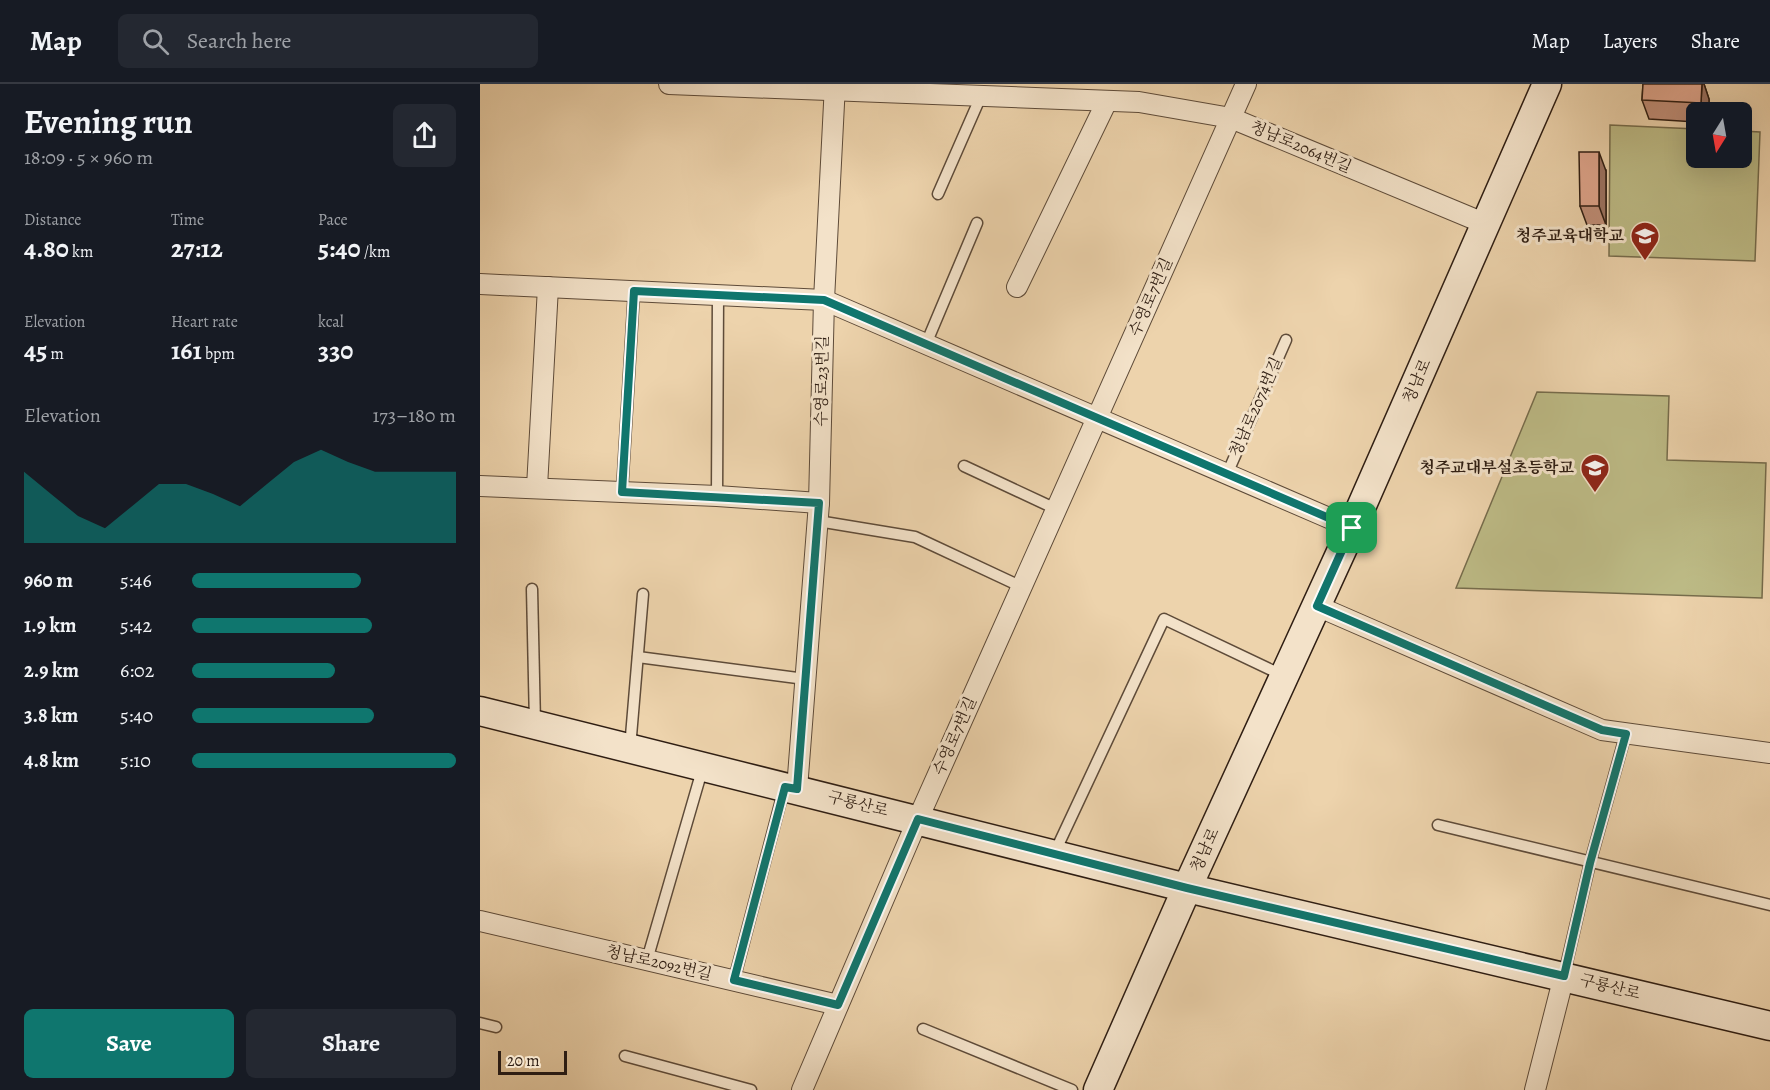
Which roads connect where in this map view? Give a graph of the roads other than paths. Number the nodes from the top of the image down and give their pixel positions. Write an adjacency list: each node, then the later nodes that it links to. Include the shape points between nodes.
1 (669, 84): 5 (street, 청남로2064번길)
2 (1233, 84): 8 (street)
3 (1246, 84): 8 (street, 수영로7번길)
4 (1546, 84): 11 (street, 청남로)
5 (835, 87): 6 (street, 청남로2064번길); 17 (street, 수영로23번길)
6 (981, 96): 7 (street, 청남로2064번길); 9 (lane)
7 (1107, 101): 8 (street, 청남로2064번길, via 1139,102); 14 (street)
8 (1231, 118): 11 (street, 청남로2064번길); 20 (street, 수영로7번길)
9 (938, 194)
10 (977, 223): 19 (lane)
11 (1486, 224): 29 (street, 청남로)
12 (480, 284): 13 (street, 청남로2074번길)
13 (548, 287): 15 (street, 청남로2074번길); 24 (street)
14 (1017, 287)
15 (634, 291): 16 (street, 청남로2074번길); 25 (lane)
16 (718, 295): 17 (street, 청남로2074번길); 26 (lane)
17 (824, 300): 19 (street, 청남로2074번길); 28 (street, 수영로23번길)
18 (1286, 340): 22 (lane, 청남로2074번길)
19 (926, 344): 20 (street, 청남로2074번길)
20 (1097, 418): 22 (street, 청남로2074번길); 27 (street, 수영로7번길)
21 (964, 466): 27 (lane)
22 (1227, 474): 29 (street, 청남로2074번길)
23 (480, 486): 24 (street)
24 (537, 487): 25 (street)
25 (622, 492): 26 (street)
26 (717, 496): 28 (street)
27 (1056, 509): 30 (street, 수영로7번길)
28 (819, 512): 30 (lane, via 915,537); 36 (street, 수영로23번길)
29 (1352, 528): 33 (street, 청남로)
30 (1022, 587): 44 (street, 수영로7번길)
31 (532, 589): 38 (lane)
32 (644, 594): 34 (lane)
33 (1317, 606): 35 (street, 청남로); 39 (street, via 1602,730)
34 (638, 657): 36 (lane); 40 (lane)
35 (1285, 676): 46 (lane, via 1164,619); 48 (street, 청남로)
36 (806, 679): 43 (street, 수영로23번길)
37 (480, 711): 38 (street, 구룡산로)
38 (535, 724): 40 (street, 구룡산로)
39 (1626, 734): 41 (street); 47 (lane)
40 (630, 748): 42 (street, 구룡산로)
41 (1770, 753)
42 (703, 766): 43 (street, 구룡산로); 51 (lane)
43 (791, 788): 44 (street, 구룡산로); 53 (lane)
44 (918, 819): 46 (street, 구룡산로); 54 (street, 수영로7번길)
45 (1438, 825): 47 (lane)
46 (1054, 854): 48 (street, 구룡산로)
47 (1590, 863): 49 (lane); 52 (lane)
48 (1187, 888): 52 (street, 구룡산로); 63 (street, 청남로)
49 (1770, 905)
50 (480, 921): 51 (street, 청남로2092번길)
51 (647, 960): 53 (street, 청남로2092번길)
52 (1564, 976): 56 (street, 구룡산로); 64 (street)
53 (734, 980): 54 (street, 청남로2092번길)
54 (838, 1005): 61 (street, 수영로7번길)
55 (480, 1023): 57 (lane)
56 (1770, 1026)
57 (496, 1027)
58 (923, 1029): 62 (lane)
59 (625, 1056): 60 (lane)
60 (751, 1090)
61 (802, 1090)
62 (1072, 1090)
63 (1098, 1090)
64 (1535, 1090)

